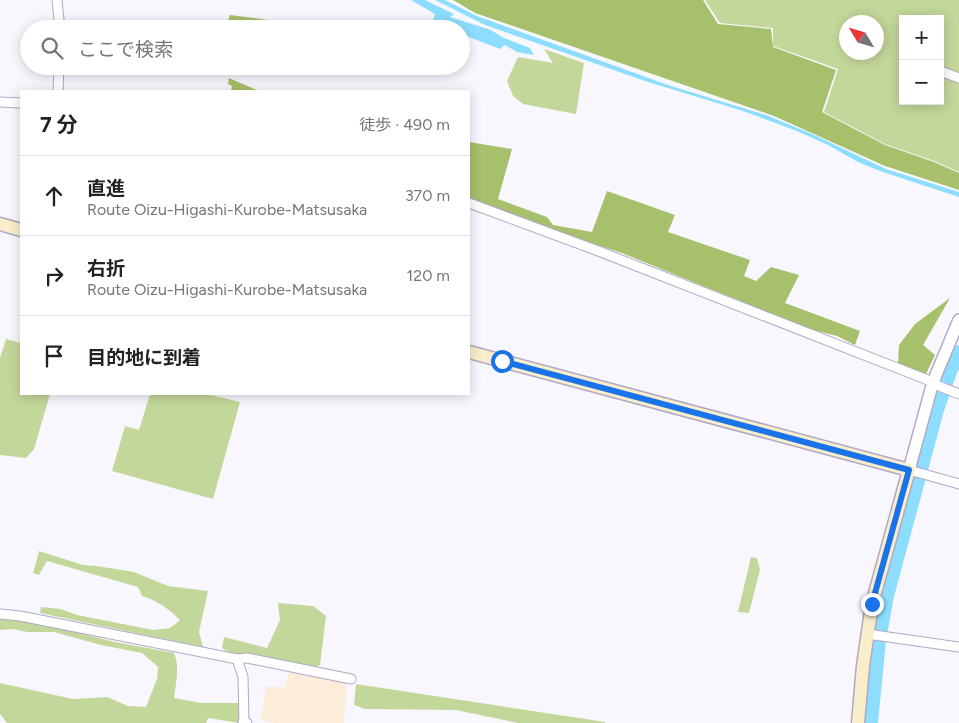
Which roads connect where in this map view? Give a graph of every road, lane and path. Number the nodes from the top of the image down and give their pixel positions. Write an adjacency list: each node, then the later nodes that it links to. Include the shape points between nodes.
1 (57, 0): 2 (street)
2 (60, 20)
3 (944, 72): 5 (street)
4 (59, 75): 6 (street)
5 (959, 78)
6 (58, 90)
7 (0, 102): 8 (street)
8 (20, 103)
9 (470, 203): 14 (street)
10 (0, 224): 11 (main road)
11 (20, 230)
12 (959, 320): 14 (street)
13 (470, 352): 16 (main road)
14 (936, 384): 15 (street); 16 (street)
15 (959, 394)
16 (912, 471): 17 (street); 19 (main road, via 872,604)
17 (959, 484)
18 (0, 614): 21 (street)
19 (870, 635): 20 (street); 24 (main road)
20 (959, 647)
21 (237, 659): 22 (street, via 247,658); 23 (street, via 243,677)
22 (351, 678)
23 (246, 723)
24 (858, 723)

